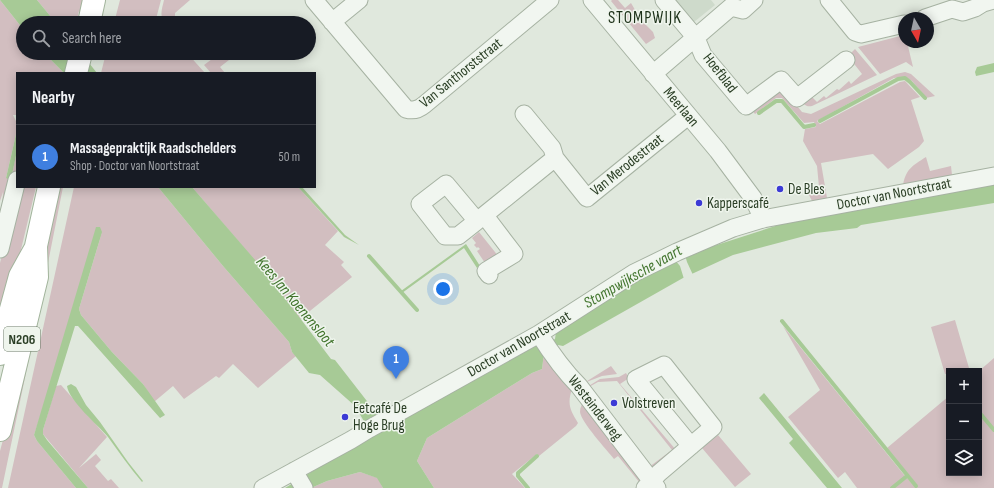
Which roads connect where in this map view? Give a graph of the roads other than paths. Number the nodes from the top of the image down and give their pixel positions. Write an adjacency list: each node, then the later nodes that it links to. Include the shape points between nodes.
1 (94, 0): 11 (main road)
2 (314, 0): 12 (street, Van Santhorststraat)
3 (359, 0): 12 (street)
4 (550, 0): 12 (street, Van Santhorststraat, via 424,106 412,111 406,109)
5 (592, 0): 18 (street, Meerlaan)
6 (664, 0): 14 (street, Hoefblad)
7 (754, 0): 14 (street, Hoefblad, via 743,10 731,7)
8 (829, 0): 13 (street, via 855,32 861,34)
9 (994, 0): 10 (street, via 963,12 952,9)
10 (934, 15)
11 (90, 16)
12 (332, 22)
13 (898, 25)
14 (696, 38): 16 (street, Hoefblad, via 703,55 746,108 781,80 797,98); 18 (street, Hoefblad)
15 (79, 60): 17 (main road)
16 (846, 60)
17 (76, 72)
18 (653, 74): 20 (street, Meerlaan)
19 (524, 114): 21 (street, Van Merodestraat, via 552,148)
20 (688, 116): 21 (street, Van Merodestraat, via 587,198); 25 (street, Meerlaan, via 753,198)
21 (555, 158): 28 (street, via 481,219 514,254 486,271)
22 (994, 176): 25 (street, Doctor van Noortstraat)
23 (16, 184): 27 (street)
24 (49, 188): 26 (main road, N206)
25 (763, 219): 29 (street, Doctor van Noortstraat, via 726,231 634,273)
26 (36, 246): 30 (main road, N206, via 20,276); 31 (main road, N206, via 37,277)
27 (0, 249)
28 (489, 275)
29 (544, 343): 33 (street, Doctor van Noortstraat, via 374,426); 34 (street, Westeinderweg, via 579,386)
30 (0, 354)
31 (0, 430)
32 (691, 446): 32 (street, Westeinderweg, via 714,427 664,365 636,379); 34 (street, Westeinderweg, via 658,473)
33 (299, 479): 35 (street, Doctor van Noortstraat)
34 (651, 486)
35 (263, 488)

